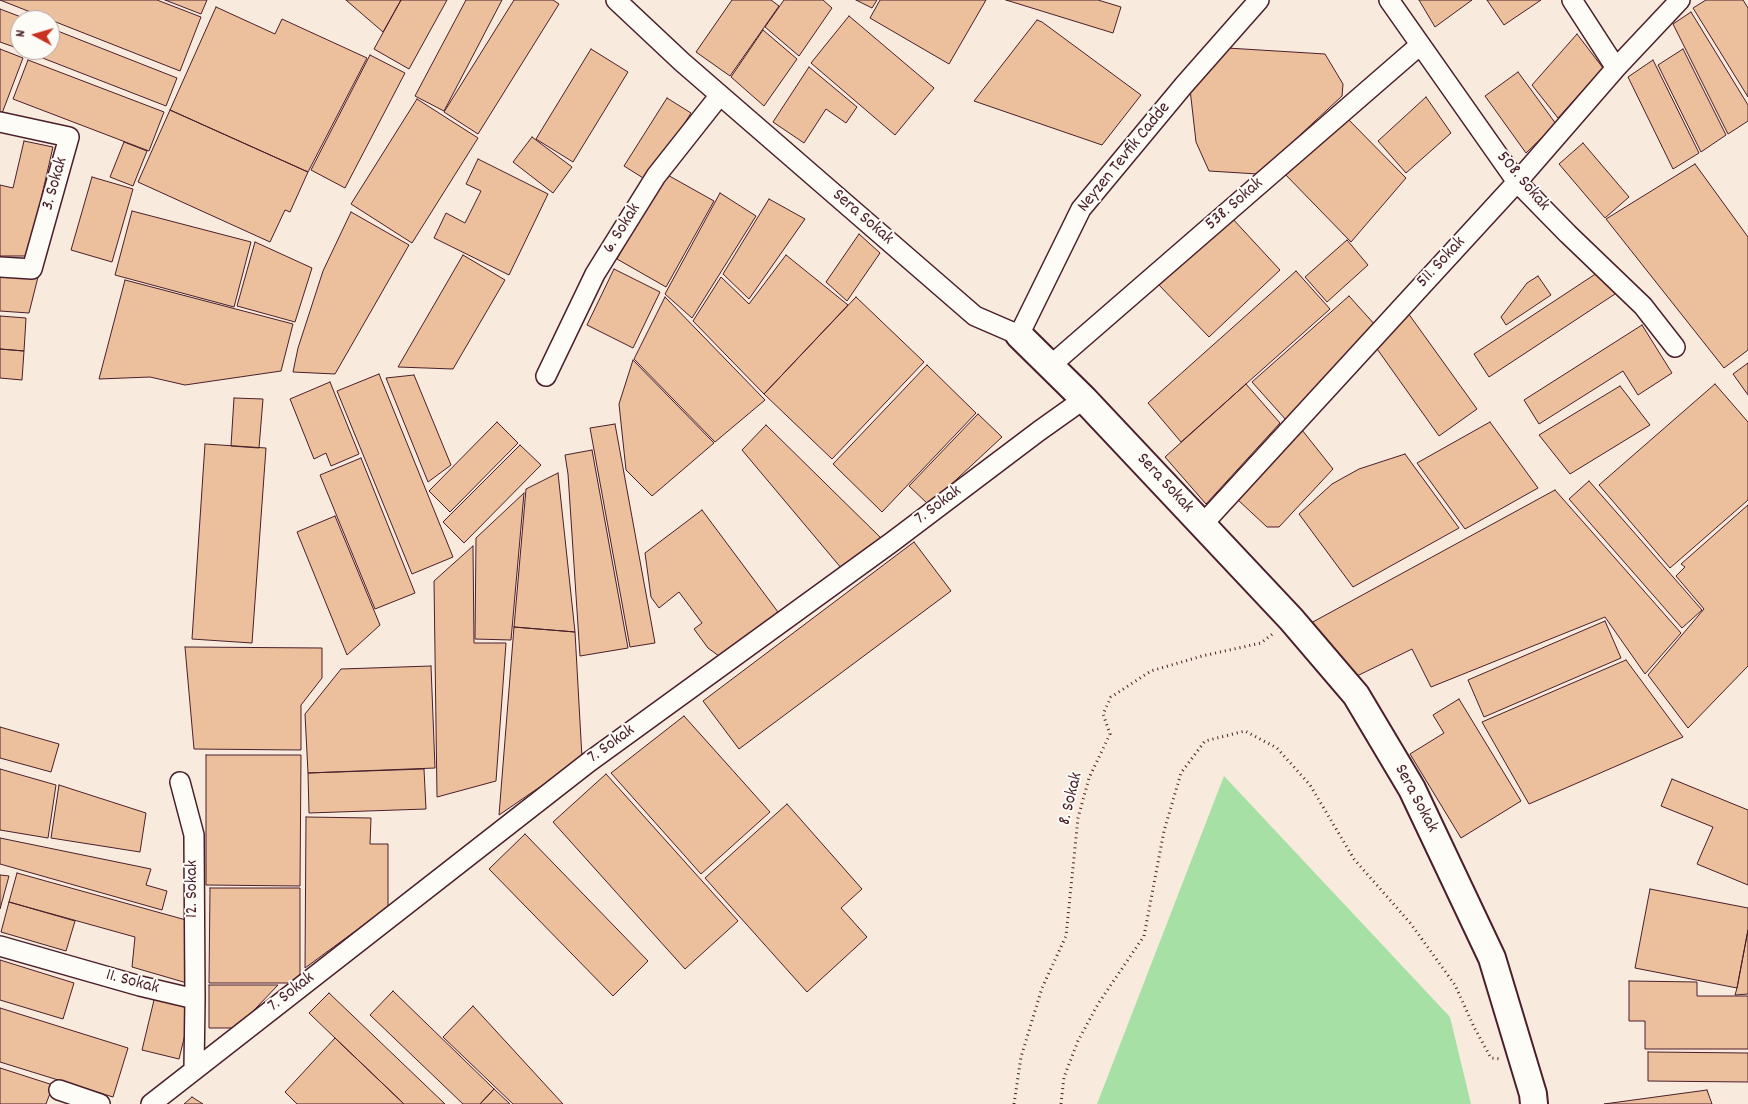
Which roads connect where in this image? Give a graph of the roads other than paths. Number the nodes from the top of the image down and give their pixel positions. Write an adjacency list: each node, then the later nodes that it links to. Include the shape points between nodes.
1 (616, 0): 8 (street, Sera Sokak)
2 (1259, 0): 12 (street, Neyzen Tevfik Cadde, via 1081,209)
3 (1389, 0): 6 (street, 508. Sokak)
4 (1572, 0): 7 (street)
5 (1680, 0): 7 (street, 511. Sokak)
6 (1420, 45): 10 (street, 508. Sokak); 14 (street, 538. Sokak)
7 (1616, 68): 10 (street, 511. Sokak)
8 (720, 95): 12 (street, Sera Sokak, via 975,316); 15 (street, 6. Sokak, via 656,176 595,274)
9 (0, 122): 11 (street, 3. Sokak, via 69,137 32,269)
10 (1517, 182): 13 (street, 508. Sokak, via 1643,306); 17 (street, 511. Sokak)
11 (0, 267)
12 (1019, 335): 14 (street, Sera Sokak)
13 (1675, 347)
14 (1050, 366): 16 (street, Sera Sokak)
15 (546, 376)
16 (1084, 399): 17 (street, Sera Sokak); 21 (street, 7. Sokak, via 589,762)
17 (1202, 525): 25 (street, Sera Sokak, via 1291,619 1356,696 1412,789 1492,958)
18 (180, 782): 20 (street, 12. Sokak, via 194,835)
19 (0, 946): 20 (street, 11. Sokak)
20 (195, 999): 21 (street)
21 (194, 1070): 24 (street, 7. Sokak)
22 (59, 1090): 23 (street)
23 (100, 1104)
24 (151, 1104)
25 (1534, 1104)

